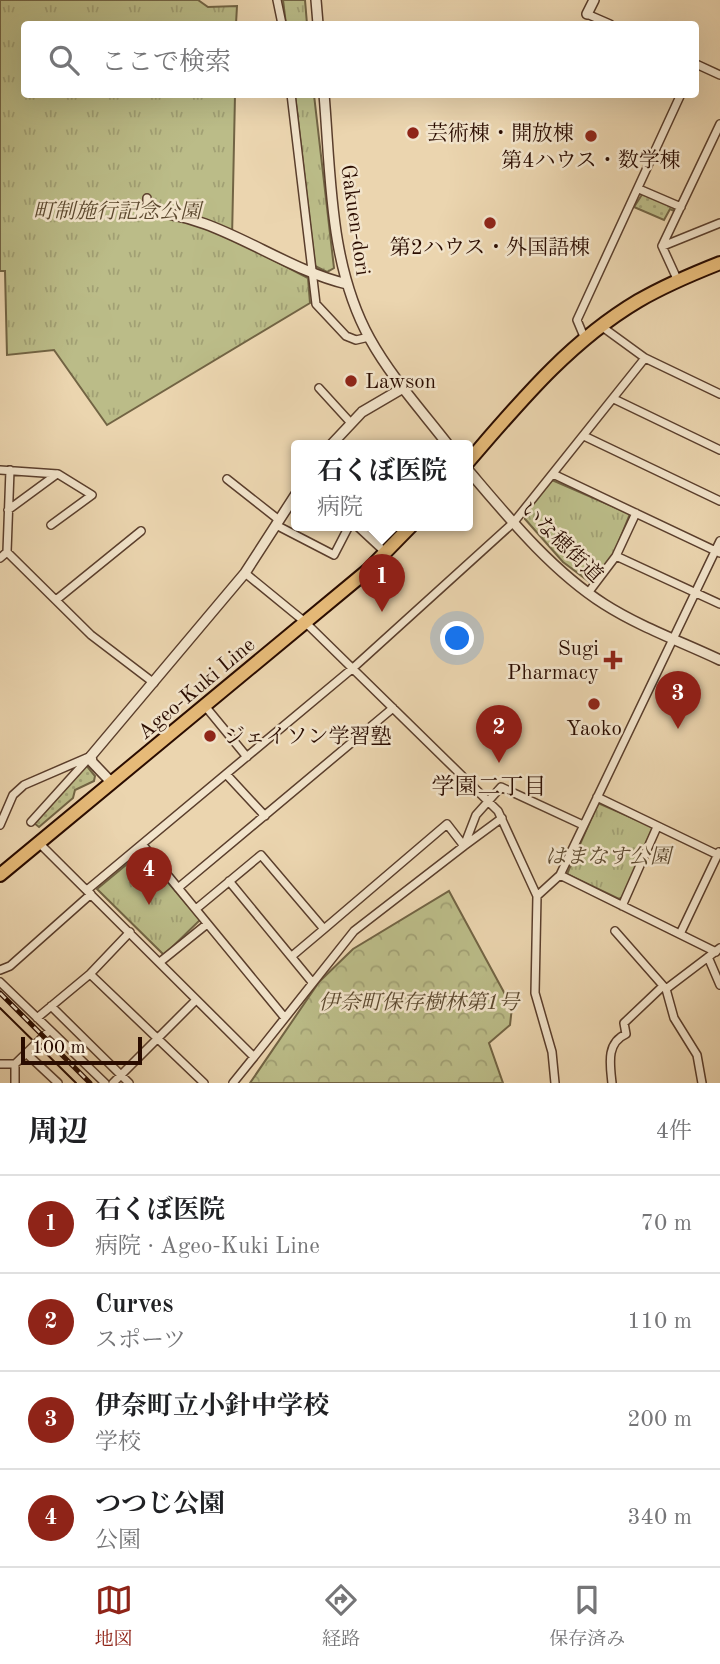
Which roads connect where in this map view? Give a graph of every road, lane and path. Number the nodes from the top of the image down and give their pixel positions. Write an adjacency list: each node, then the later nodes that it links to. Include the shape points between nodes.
1 (277, 0): 5 (street)
2 (316, 0): 6 (street)
3 (594, 0): 4 (street)
4 (587, 14): 7 (street)
5 (281, 21)
6 (318, 21)
7 (603, 21)
8 (699, 66): 9 (street)
9 (720, 75)
10 (291, 98): 21 (street)
11 (324, 98): 23 (street, Gakuen-dori, via 334,217)
12 (679, 98): 14 (street)
13 (720, 124): 16 (street)
14 (639, 189): 16 (street); 26 (street, via 577,320)
15 (148, 198): 17 (street)
16 (681, 207): 19 (street)
17 (145, 211): 21 (street, via 170,213 223,230)
18 (720, 223): 19 (street)
19 (662, 246): 22 (street)
20 (720, 263): 22 (main road)
21 (312, 274): 23 (street); 25 (street, via 316,304 327,317 346,336 356,340)
22 (678, 281): 24 (main road)
23 (347, 284): 25 (street, Gakuen-dori)
24 (601, 326): 26 (main road); 27 (street)
25 (369, 337): 29 (street, Gakuen-dori)
26 (585, 339): 37 (main road, via 528,393)
27 (645, 358): 30 (street); 31 (street)
28 (319, 388): 32 (street)
29 (403, 388): 32 (street); 35 (street, Gakuen-dori)
30 (720, 394)
31 (614, 399): 33 (street); 36 (street)
32 (350, 422): 34 (street)
33 (584, 436): 41 (street); 44 (street)
34 (335, 440)
35 (444, 440)
36 (720, 450)
37 (473, 456)
38 (0, 470): 39 (street)
39 (10, 470): 40 (street); 46 (street)
40 (58, 474): 46 (street); 50 (street, via 92,495)
41 (553, 474): 47 (street); 49 (street)
42 (473, 476): 49 (street, いな穂街道)
43 (227, 479): 48 (street)
44 (720, 501)
45 (291, 502): 48 (street)
46 (8, 510): 58 (street)
47 (636, 513): 59 (street); 61 (street)
48 (278, 522): 51 (street); 63 (street)
49 (514, 522): 65 (street, いな穂街道); 71 (street)
50 (51, 526)
51 (291, 530)
52 (141, 531): 66 (street)
53 (293, 531): 54 (street, via 334,555)
54 (346, 531)
55 (362, 531): 60 (street)
56 (406, 531): 60 (main road, Ageo-Kuki Line)
57 (720, 541): 59 (street)
58 (7, 552): 62 (street); 66 (street)
59 (718, 552): 64 (street)
60 (386, 553): 68 (main road, Ageo-Kuki Line)
61 (616, 556): 64 (street); 65 (street)
62 (0, 558)
63 (245, 573): 68 (street); 72 (street)
64 (695, 592): 67 (street); 69 (street)
65 (588, 593): 69 (street, いな穂街道)
66 (56, 600): 72 (street, via 91,635)
67 (720, 604)
68 (305, 622): 71 (street); 73 (main road, Ageo-Kuki Line)
69 (674, 639): 70 (street, いな穂街道); 79 (street)
70 (720, 660)
71 (353, 668): 74 (street); 76 (street)
72 (154, 682): 75 (street)
73 (205, 706): 76 (street); 78 (main road, Ageo-Kuki Line)
74 (393, 708): 80 (street); 81 (street)
75 (91, 756): 78 (street); 83 (street); 84 (street, via 24,785 13,795)
76 (247, 757): 77 (street)
77 (226, 774): 81 (street); 88 (street)
78 (112, 783): 87 (main road, Ageo-Kuki Line)
79 (597, 797): 85 (street); 86 (street)
80 (489, 800): 82 (street); 85 (street, via 501,787); 89 (street, via 476,815)
81 (265, 816): 94 (street)
82 (502, 818): 89 (street); 96 (street)
83 (31, 822)
84 (0, 825)
85 (583, 825): 92 (street)
86 (657, 827): 90 (street); 97 (street)
87 (39, 843): 91 (main road, Ageo-Kuki Line); 95 (street)
88 (142, 844): 94 (street); 95 (street)
89 (464, 846): 100 (street, via 447,824); 111 (street, via 355,930)
90 (719, 853): 103 (street)
91 (0, 875)
92 (560, 875): 96 (street); 97 (street)
93 (229, 881): 98 (street); 100 (street, via 261,855); 105 (street)
94 (178, 888): 98 (street)
95 (89, 892): 102 (street); 108 (street, via 10,967)
96 (537, 896): 132 (street, via 535,993 552,1052)
97 (622, 906): 103 (street)
98 (196, 909): 99 (street)
99 (207, 924): 107 (street); 117 (street)
100 (324, 929): 105 (street)
101 (615, 931): 113 (street)
102 (130, 932): 107 (street); 109 (street)
103 (680, 934): 104 (street)
104 (718, 950): 106 (street)
105 (292, 956): 111 (street)
106 (708, 957): 112 (street); 113 (street)
107 (160, 962): 114 (street)
108 (0, 970)
109 (90, 974): 115 (street); 119 (street)
110 (0, 982): 116 (street)
111 (312, 982): 117 (street)
112 (720, 985)
113 (664, 988): 133 (street, via 624,1023 626,1034 611,1047); 134 (street, via 674,1018 697,1055)
114 (195, 1001): 119 (street); 121 (street)
115 (51, 1006): 116 (street); 124 (street)
116 (37, 1018): 118 (street)
117 (285, 1018): 121 (street)
118 (50, 1031): 120 (street); 127 (street)
119 (156, 1040): 124 (street); 130 (street)
120 (26, 1054): 123 (street); 126 (street)
121 (254, 1057): 131 (street)
122 (0, 1064): 123 (street)
123 (15, 1064): 125 (street)
124 (121, 1075): 128 (street); 129 (street)
125 (15, 1083)
126 (58, 1083)
127 (105, 1083)
128 (113, 1083)
129 (129, 1083)
130 (204, 1083)
131 (233, 1083)
132 (555, 1083)
133 (612, 1083)
134 (702, 1083)

